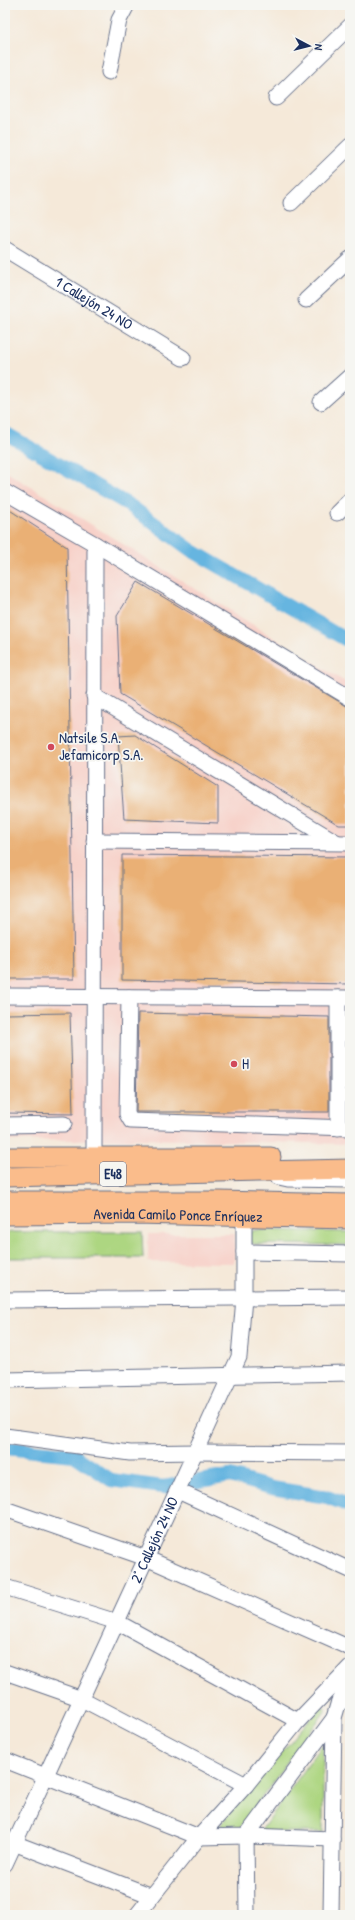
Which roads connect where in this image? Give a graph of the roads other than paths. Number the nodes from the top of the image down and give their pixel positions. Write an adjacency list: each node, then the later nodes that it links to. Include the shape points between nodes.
1 (127, 5): 3 (street, via 120,20)
2 (350, 26): 4 (street)
3 (109, 72)
4 (276, 98)
5 (350, 146): 6 (street)
6 (291, 203)
7 (5, 249): 10 (street, 1 Callejón 24 NO)
8 (350, 259): 9 (street)
9 (306, 300)
10 (183, 358)
11 (350, 376): 12 (street)
12 (321, 402)
13 (5, 492): 16 (street)
14 (350, 500): 15 (street)
15 (337, 513)
16 (95, 544): 17 (street); 18 (street)
17 (94, 696): 19 (street); 20 (street)
18 (350, 698)
19 (94, 841): 20 (street); 22 (street)
20 (343, 842)
21 (5, 996): 22 (street)
22 (94, 997): 23 (street); 29 (street)
23 (129, 997): 24 (street); 27 (street, via 127,1114 131,1121)
24 (344, 998): 27 (street)
25 (64, 1124): 26 (street)
26 (5, 1125)
27 (344, 1128)
28 (5, 1157): 29 (main road, E48)
29 (94, 1157): 30 (main road, E48)
30 (172, 1157): 31 (main road, E48); 32 (main road)
31 (347, 1161): 32 (main road, E48, via 312,1169)
32 (259, 1170): 33 (main road, E48); 34 (street, via 288,1180)
33 (5, 1177)
34 (350, 1180)
35 (350, 1196): 38 (street, Avenida Camilo Ponce Enríquez, via 285,1195)
36 (5, 1201): 38 (main road, Avenida Camilo Ponce Enríquez / E48, via 220,1201)
37 (350, 1204): 38 (main road, Avenida Camilo Ponce Enríquez / E48)
38 (244, 1209): 39 (main road, Avenida Camilo Ponce Enríquez / E48, via 136,1214); 40 (main road, Avenida Camilo Ponce Enríquez / E48, via 284,1217); 41 (street, 2° Callejón 24 NO)
39 (5, 1215)
40 (350, 1219)
41 (244, 1252): 42 (street); 44 (street, 2° Callejón 24 NO)
42 (350, 1254)
43 (350, 1297): 44 (street)
44 (244, 1298): 45 (street); 47 (street, 2° Callejón 24 NO, via 239,1357)
45 (5, 1300)
46 (350, 1373): 47 (street)
47 (232, 1376): 48 (street); 50 (street, 2° Callejón 24 NO)
48 (5, 1380)
49 (5, 1436): 50 (street, via 130,1453)
50 (196, 1452): 51 (street); 52 (street, 2° Callejón 24 NO)
51 (350, 1453)
52 (178, 1491): 54 (street, 2° Callejón 24 NO); 55 (street)
53 (5, 1508): 54 (street)
54 (146, 1558): 57 (street, 2° Callejón 24 NO); 58 (street)
55 (350, 1570)
56 (5, 1587): 57 (street)
57 (117, 1622): 62 (street, 2° Callejón 24 NO); 65 (street)
58 (350, 1648)
59 (350, 1667): 65 (street)
60 (5, 1672): 62 (street)
61 (350, 1679): 63 (street)
62 (82, 1698): 67 (street, 2° Callejón 24 NO); 68 (street)
63 (344, 1701): 64 (street)
64 (334, 1718): 69 (street); 71 (street)
65 (298, 1721): 68 (street)
66 (5, 1760): 67 (street)
67 (46, 1776): 70 (street); 72 (street, 2° Callejón 24 NO)
68 (246, 1786): 70 (street)
69 (246, 1836): 70 (street); 71 (street); 76 (street)
70 (199, 1837): 74 (street)
71 (332, 1839): 77 (street)
72 (10, 1842): 73 (street, 2° Callejón 24 NO); 74 (street)
73 (5, 1864)
74 (152, 1896): 75 (street)
75 (137, 1915)
76 (247, 1915)
77 (331, 1915)

